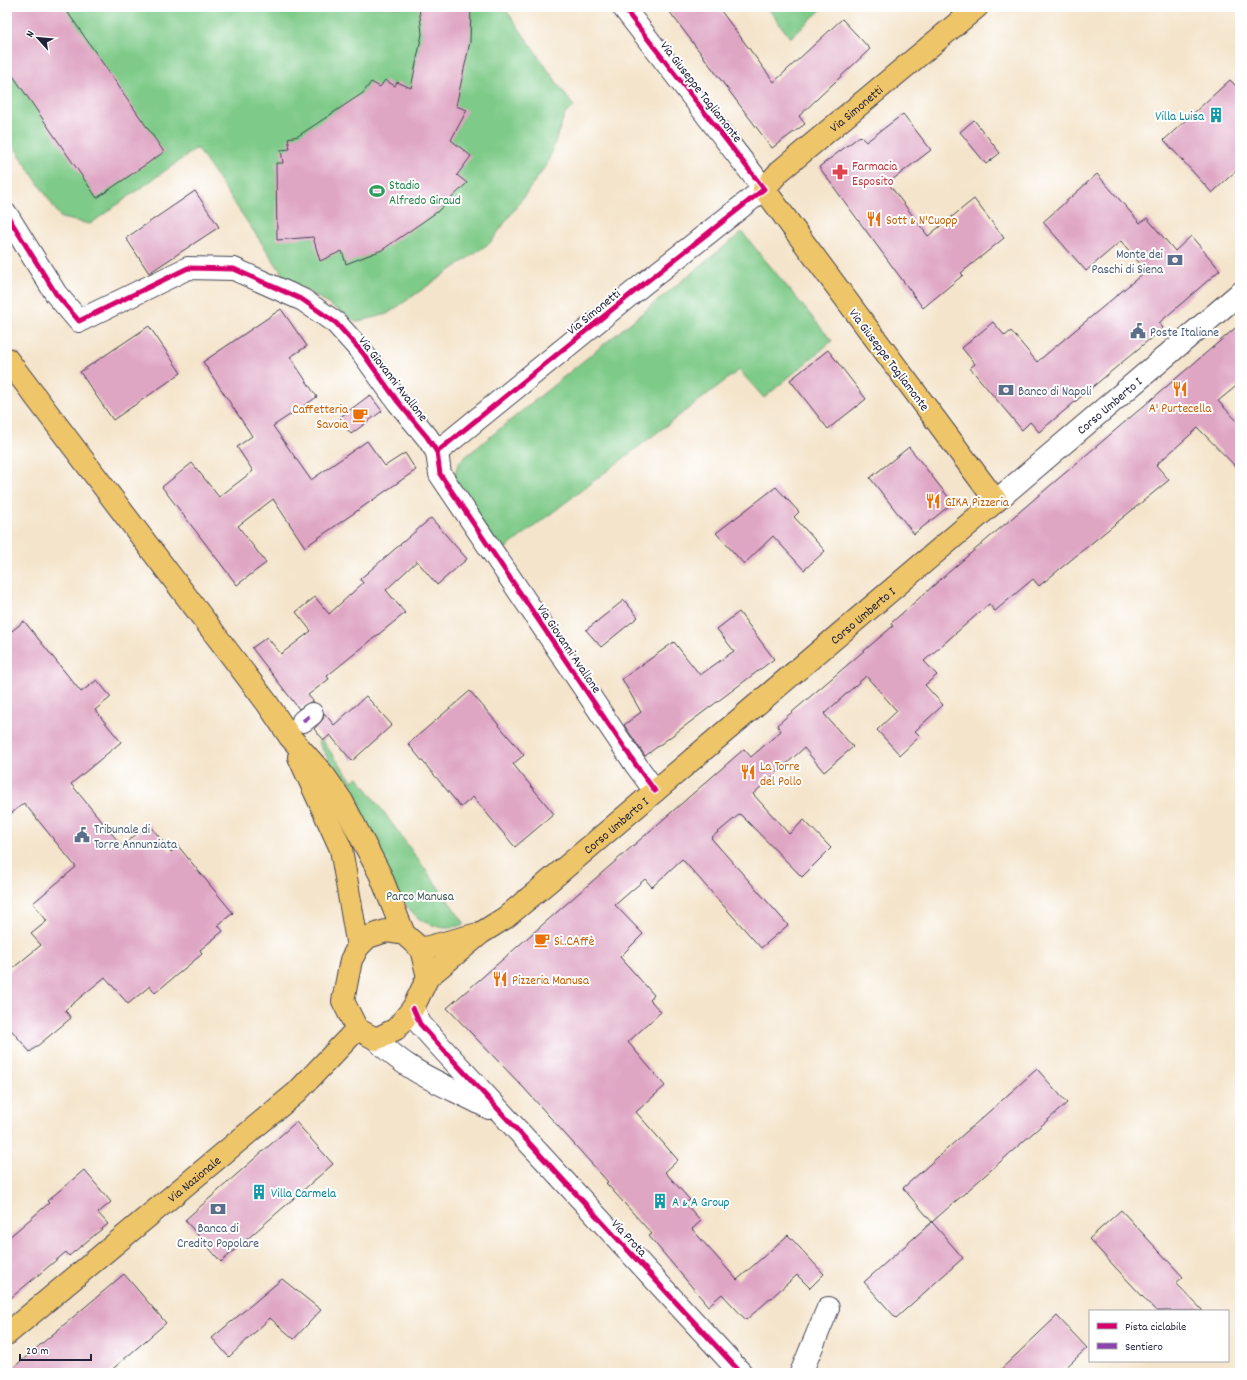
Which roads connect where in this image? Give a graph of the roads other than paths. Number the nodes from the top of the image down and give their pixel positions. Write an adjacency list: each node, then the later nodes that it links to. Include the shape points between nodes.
1 (623, 7): 3 (street, Via Giuseppe Tagliamonte)
2 (977, 7): 3 (main road, Via Simonetti, via 780,171)
3 (764, 189): 7 (street, Via Simonetti); 8 (main road, Via Giuseppe Tagliamonte)
4 (7, 215): 7 (street, Via Giovanni Avallone, via 56,294 79,320 188,268 234,269 303,300 336,323 362,352)
5 (1240, 293): 8 (street, Corso Umberto I)
6 (7, 359): 9 (main road, via 213,631)
7 (437, 452): 10 (street, Via Giovanni Avallone, via 440,474)
8 (996, 501): 10 (main road, Corso Umberto I)
9 (302, 724): 12 (main road, via 324,775 342,801 380,874); 13 (main road, via 341,849)
10 (655, 791): 11 (main road, Corso Umberto I, via 505,918)
11 (481, 933): 14 (main road, Corso Umberto I); 15 (main road, Corso Umberto I)
12 (404, 934): 13 (main road, via 386,931 368,937); 14 (main road)
13 (358, 947): 17 (main road, via 352,960 343,1001)
14 (421, 949): 15 (main road)
15 (428, 977): 16 (main road, Corso Umberto I)
16 (413, 1008): 17 (main road, Corso Umberto I, via 396,1029); 18 (street, Via Prota, via 420,1024)
17 (367, 1034): 18 (street, via 415,1072 466,1095); 20 (main road, Via Nazionale)
18 (503, 1116): 21 (street, Via Prota)
19 (828, 1308): 22 (street)
20 (7, 1334)
21 (741, 1373)
22 (801, 1373)

